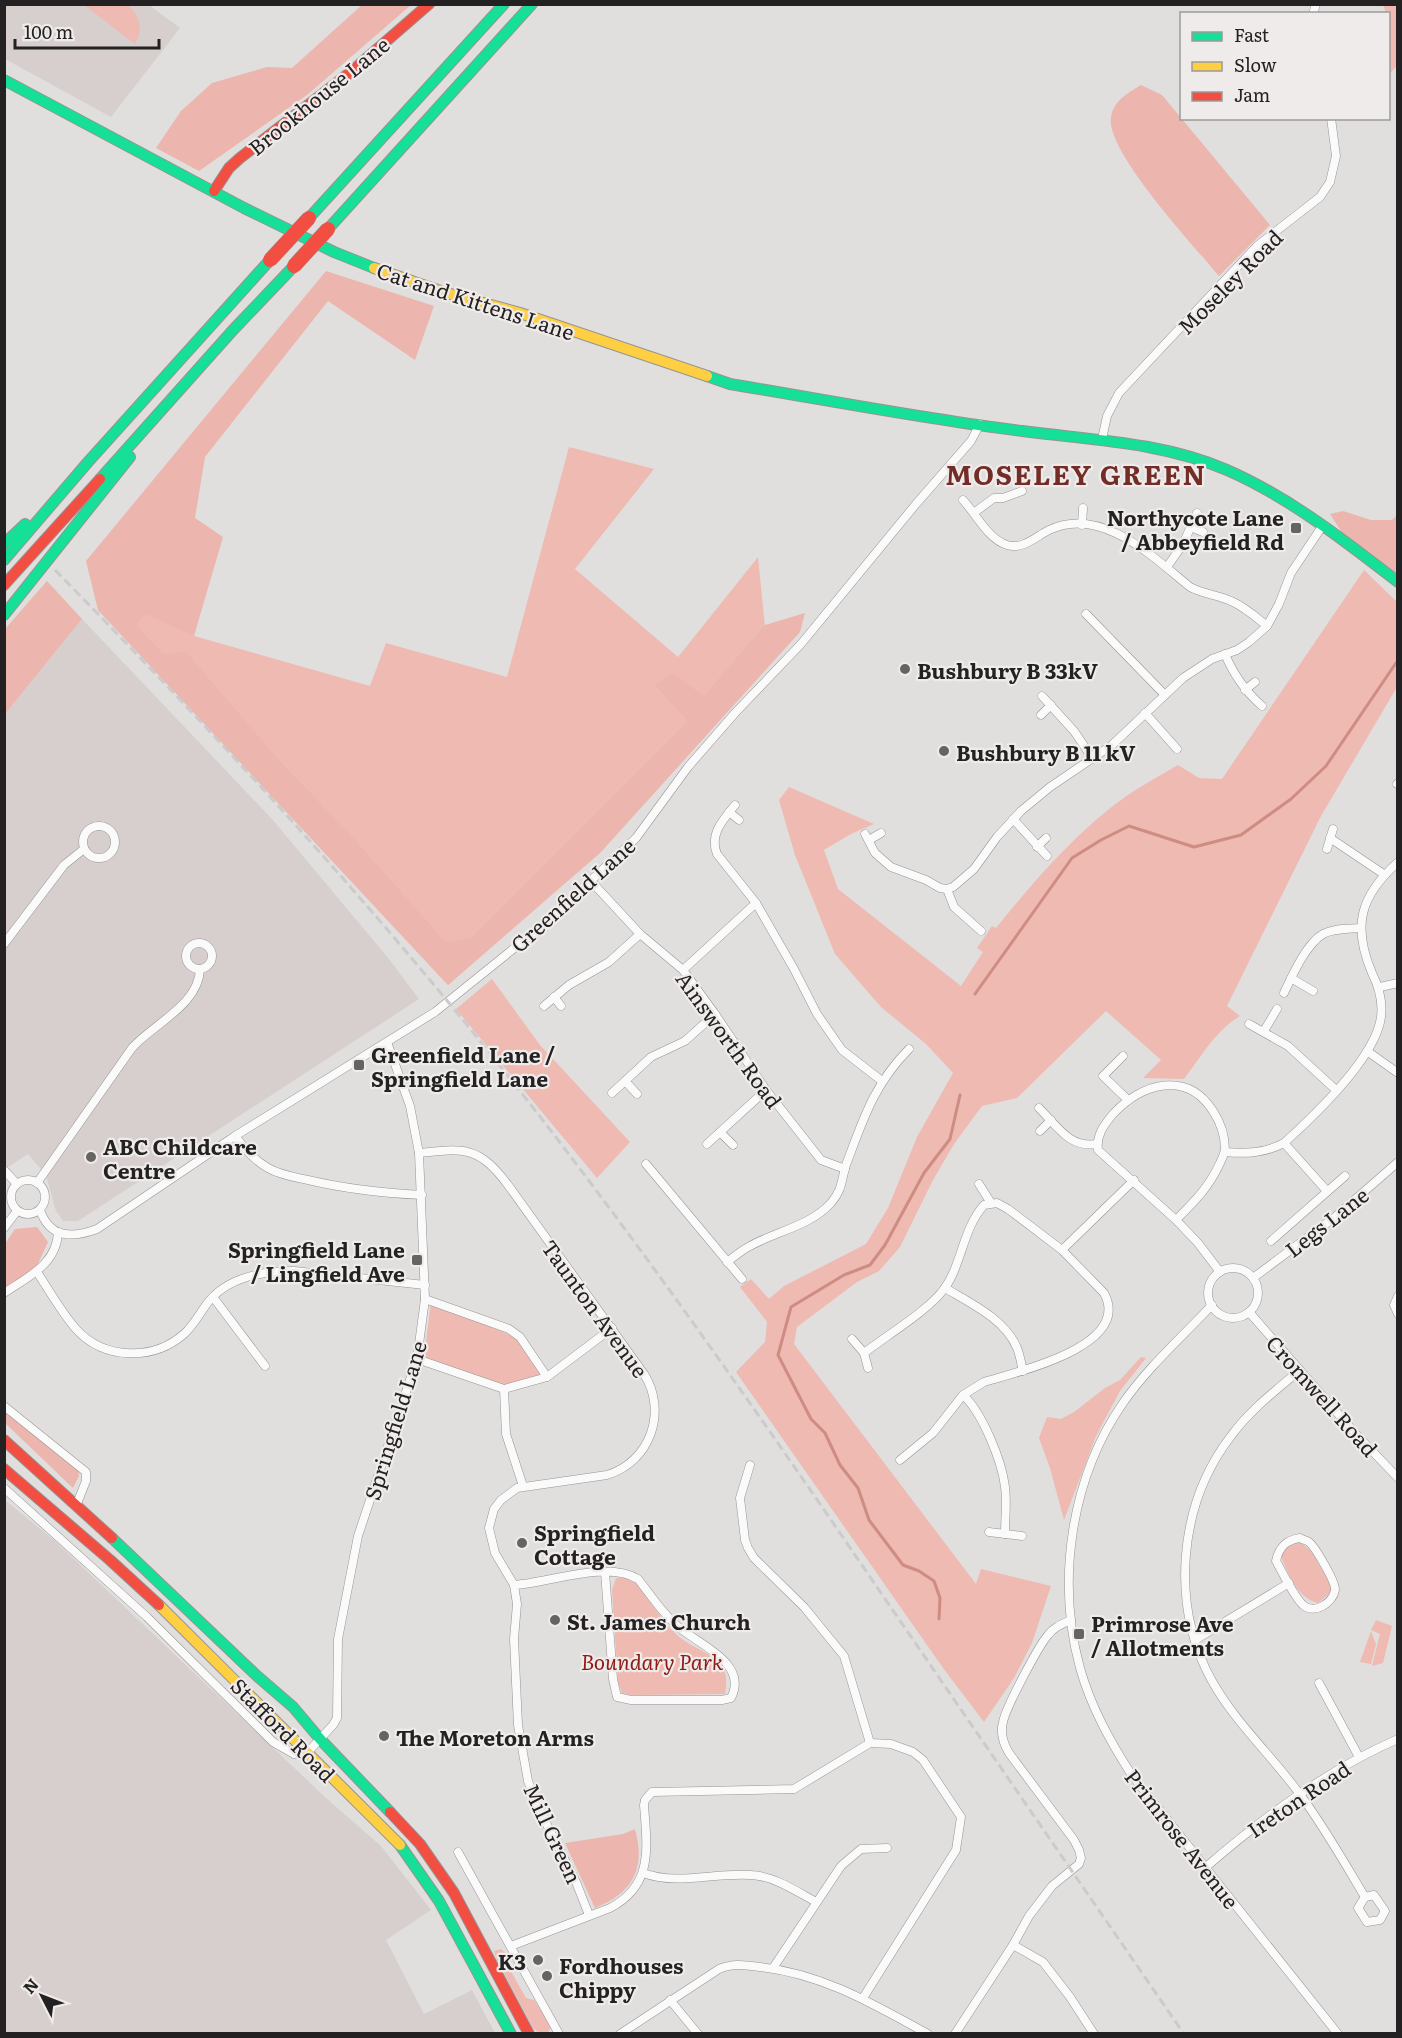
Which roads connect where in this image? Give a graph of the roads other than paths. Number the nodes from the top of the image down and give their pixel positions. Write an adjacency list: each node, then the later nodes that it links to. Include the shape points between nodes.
1 (429, 4): 6 (main road, Brookhouse Lane, via 352,71 240,158)
2 (504, 4): 10 (main road, bridge)
3 (532, 4): 7 (main road, bridge)
4 (4, 80): 6 (main road, Cat and Kittens Lane)
5 (1331, 120): 9 (street, Moseley Road, via 1336,156 1330,182 1320,197 1257,246 1119,393 1107,416)
6 (213, 191): 8 (main road, Cat and Kittens Lane, via 334,252 378,269 730,384)
7 (233, 330): 24 (main road); 26 (main road)
8 (980, 424): 9 (main road, Cat and Kittens Lane); 53 (street, Greenfield Lane, via 971,441 801,644 688,767 636,838)
9 (1102, 439): 17 (main road, Cat and Kittens Lane, via 1175,452 1227,470)
10 (88, 462): 20 (main road); 21 (main road)
11 (1022, 491): 14 (street, via 994,498)
12 (963, 500): 14 (street)
13 (1083, 508): 16 (street)
14 (975, 512): 16 (street, via 993,536 1014,546 1058,527)
15 (1197, 513): 18 (street)
16 (1082, 525): 22 (street, via 1112,532)
17 (1323, 525): 23 (main road, Cat and Kittens Lane); 27 (street, via 1291,573)
18 (1191, 527): 19 (street); 22 (street)
19 (1203, 532)
20 (4, 544)
21 (4, 560)
22 (1167, 567): 27 (street, via 1190,587 1230,600)
23 (1398, 582)
24 (4, 585)
25 (1086, 614): 31 (street)
26 (4, 615)
27 (1267, 626): 28 (street, via 1249,642)
28 (1225, 654): 30 (street); 31 (street, via 1196,668)
29 (1255, 682): 30 (street)
30 (1245, 690): 34 (street)
31 (1165, 695): 35 (street)
32 (1042, 696): 33 (street)
33 (1051, 705): 36 (street); 38 (street)
34 (1262, 706)
35 (1145, 713): 37 (street); 38 (street)
36 (1041, 716)
37 (1177, 749)
38 (1093, 759): 41 (street, via 1050,787)
39 (735, 805): 40 (street)
40 (729, 812): 42 (street); 55 (street, via 718,827 714,846 722,862)
41 (1013, 819): 47 (street); 54 (street, via 974,869)
42 (740, 820)
43 (1334, 830): 46 (street)
44 (881, 833): 54 (street, via 867,837 875,853 891,867)
45 (1046, 838): 47 (street)
46 (1330, 838): 49 (street); 52 (street)
47 (1037, 847): 50 (street)
48 (84, 849): 48 (street, via 83,839 92,828 102,826 113,834 113,849 106,856 96,858); 59 (street, via 64,865)
49 (1327, 849)
50 (1047, 856)
51 (1398, 862): 52 (street)
52 (1385, 875): 56 (street, via 1363,909)
53 (590, 880): 58 (street, Ainsworth Road); 74 (street, Greenfield Lane, via 548,921 445,1004)
54 (947, 889): 57 (street, via 954,907)
55 (756, 903): 61 (street); 80 (street, via 817,1014 842,1050)
56 (1360, 928): 62 (street, via 1324,934 1313,942); 64 (street, via 1372,973)
57 (981, 931)
58 (640, 934): 61 (street, Ainsworth Road); 67 (street, via 609,962 568,985)
59 (4, 944)
60 (200, 969): 103 (street, via 193,993 132,1048)
61 (683, 970): 71 (street, Ainsworth Road)
62 (1291, 978): 65 (street); 66 (street)
63 (1398, 983): 64 (street)
64 (1380, 987): 76 (street, via 1381,1017)
65 (1313, 991)
66 (1284, 993)
67 (554, 998): 68 (street); 69 (street)
68 (544, 1006)
69 (561, 1006)
70 (1277, 1009): 73 (street)
71 (715, 1014): 79 (street, via 685,1041 651,1057); 81 (street, Ainsworth Road)
72 (1248, 1024): 73 (street)
73 (1263, 1031): 82 (street, via 1288,1046)
74 (387, 1042): 90 (street, Greenfield Lane); 96 (street, Springfield Lane, via 410,1106)
75 (909, 1049): 80 (street)
76 (1367, 1051): 78 (street); 82 (street)
77 (1123, 1056): 85 (street, via 1103,1077)
78 (1398, 1073)
79 (625, 1081): 83 (street); 84 (street)
80 (882, 1081): 99 (street)
81 (766, 1090): 89 (street); 99 (street, Ainsworth Road, via 821,1160)
82 (1336, 1090): 92 (street)
83 (612, 1093)
84 (637, 1094)
85 (1128, 1100): 91 (street, via 1108,1119); 95 (street, via 1158,1086 1187,1088 1205,1101 1221,1124)
86 (1040, 1108): 87 (street)
87 (1051, 1120): 88 (street); 91 (street, via 1070,1139 1084,1146)
88 (1040, 1131)
89 (720, 1132): 93 (street); 94 (street)
90 (235, 1136): 107 (street, via 250,1154 287,1176 374,1193); 113 (street, Greenfield Lane, via 98,1229 73,1236)
91 (1097, 1142): 102 (street, via 1098,1150)
92 (1284, 1143): 95 (street, via 1257,1152); 106 (street)
93 (707, 1144)
94 (733, 1145)
95 (1225, 1152): 111 (street, via 1206,1190)
96 (419, 1153): 107 (street, Springfield Lane); 130 (street, Taunton Avenue, via 457,1150 484,1158)
97 (1398, 1161): 119 (street, Legs Lane, via 1335,1217)
98 (645, 1164): 116 (street)
99 (845, 1168): 116 (street, via 843,1184 813,1218 750,1246)
100 (4, 1170): 104 (street)
101 (1345, 1176): 106 (street)
102 (1134, 1180): 111 (street); 115 (street)
103 (37, 1183): 104 (street, via 27,1180); 109 (street, via 45,1196)
104 (17, 1184): 110 (street, via 10,1197)
105 (979, 1184): 108 (street)
106 (1327, 1191): 114 (street)
107 (422, 1195): 121 (street, Springfield Lane)
108 (991, 1203): 115 (street, via 1008,1209); 122 (street, via 974,1217)
109 (40, 1210): 110 (street, via 31,1214); 113 (street, via 42,1218)
110 (17, 1211): 112 (street)
111 (1176, 1220): 118 (street)
112 (4, 1228)
113 (58, 1232): 117 (street, via 57,1245)
114 (1271, 1241)
115 (1062, 1250): 136 (street, via 1104,1293 1109,1313 1099,1330 1076,1350)
116 (728, 1262): 120 (street)
117 (37, 1272): 123 (street); 125 (street, via 75,1329 97,1346 116,1352 148,1353 168,1345 185,1333)
118 (1220, 1272): 119 (street, via 1241,1269); 127 (street, via 1209,1287)
119 (1252, 1278): 128 (street, via 1258,1295)
120 (742, 1279)
121 (425, 1286): 125 (street, via 278,1271 233,1281); 126 (street, Springfield Lane)
122 (945, 1288): 132 (street); 136 (street, via 986,1313 1008,1333 1017,1347)
123 (4, 1293)
124 (1398, 1296): 129 (street, via 1394,1305)
125 (213, 1297): 134 (street)
126 (425, 1299): 133 (street, Springfield Lane); 138 (street, via 509,1329 520,1337)
127 (1212, 1305): 128 (street, via 1225,1316); 156 (street, Primrose Avenue, via 1142,1378 1123,1403 1096,1454 1081,1495 1070,1545)
128 (1249, 1312): 137 (street, Cromwell Road)
129 (1398, 1314)
130 (612, 1328): 138 (street); 147 (street, Taunton Avenue, via 654,1394 655,1420 647,1444 619,1472)
131 (852, 1339): 132 (street)
132 (864, 1353): 135 (street)
133 (417, 1359): 139 (street); 161 (street, Springfield Lane, via 358,1536 338,1639 337,1718)
134 (265, 1366)
135 (868, 1368)
136 (1023, 1371): 140 (street, via 984,1382)
137 (1300, 1371): 146 (street, Cromwell Road); 157 (street, via 1245,1418 1216,1457 1196,1500 1185,1565 1186,1601)
138 (547, 1377): 139 (street)
139 (504, 1389): 147 (street, via 506,1434)
140 (963, 1395): 143 (street, via 933,1433); 151 (street, via 996,1450 1005,1487)
141 (4, 1406): 149 (street, via 86,1472 87,1481)
142 (4, 1440): 149 (main road, Stafford Road)
143 (900, 1460)
144 (750, 1465): 163 (street, via 740,1498 748,1548 844,1656)
145 (4, 1469): 164 (main road, Stafford Road, via 150,1596)
146 (1398, 1478)
147 (523, 1486): 155 (street, Taunton Avenue, via 501,1500 489,1528 495,1553)
148 (4, 1488): 164 (street, via 147,1617 272,1742 294,1754)
149 (76, 1506): 158 (main road, Stafford Road)
150 (989, 1532): 151 (street)
151 (1005, 1534): 152 (street)
152 (1022, 1536)
153 (605, 1572): 153 (street, via 638,1580 673,1623 716,1652 725,1661 735,1684 731,1698 617,1697); 155 (street)
154 (1289, 1582): 154 (street, via 1276,1561 1283,1545 1300,1538 1309,1542 1334,1582 1334,1595 1326,1604 1314,1608 1303,1605); 157 (street)
155 (514, 1585): 159 (street, Taunton Avenue)
156 (1071, 1620): 170 (street, Primrose Avenue, via 1080,1668 1104,1730 1131,1774); 175 (street, via 1054,1629 1042,1642 1005,1714 1002,1730 1009,1753 1048,1803 1080,1850 1081,1858 1052,1886)
157 (1195, 1640): 166 (street, via 1225,1702)
158 (256, 1675): 161 (main road, Stafford Road, via 293,1707); 164 (main road, via 305,1734)
159 (515, 1678): 174 (street, Mill Green, via 528,1781)
160 (1319, 1683): 165 (street)
161 (320, 1739): 164 (street, Springfield Lane); 167 (main road, via 323,1758 365,1800); 181 (main road, Stafford Road, via 420,1844 454,1893)
162 (1398, 1739): 165 (street, Ireton Road)
163 (870, 1743): 171 (street, via 794,1789 655,1790 648,1794 644,1805); 178 (street, via 897,1745 913,1752 961,1817 956,1850)
164 (307, 1753): 167 (main road, Stafford Road)
165 (1359, 1757): 166 (street, Ireton Road)
166 (1300, 1794): 170 (street, Ireton Road, via 1246,1832); 172 (street)
167 (373, 1817): 180 (main road, Stafford Road, via 404,1849 439,1901)
168 (887, 1848): 173 (street, via 861,1849 841,1866)
169 (458, 1852): 176 (street)
170 (1206, 1867): 188 (street, Primrose Avenue)
171 (643, 1873): 173 (street, via 682,1879 752,1875 779,1882); 174 (street, via 621,1902)
172 (1365, 1896)
173 (816, 1902): 177 (street)
174 (590, 1915): 176 (street)
175 (1013, 1945): 186 (street); 187 (street, via 1043,1962)
176 (511, 1946): 182 (street)
177 (772, 1968): 178 (street, via 818,1979); 179 (street, via 728,1965)
178 (863, 1998): 185 (street)
179 (670, 2000): 183 (street); 184 (street)
180 (510, 2034)
181 (530, 2034)
182 (559, 2034)
183 (620, 2034)
184 (698, 2034)
185 (928, 2034)
186 (955, 2034)
187 (1094, 2034)
188 (1338, 2034)

